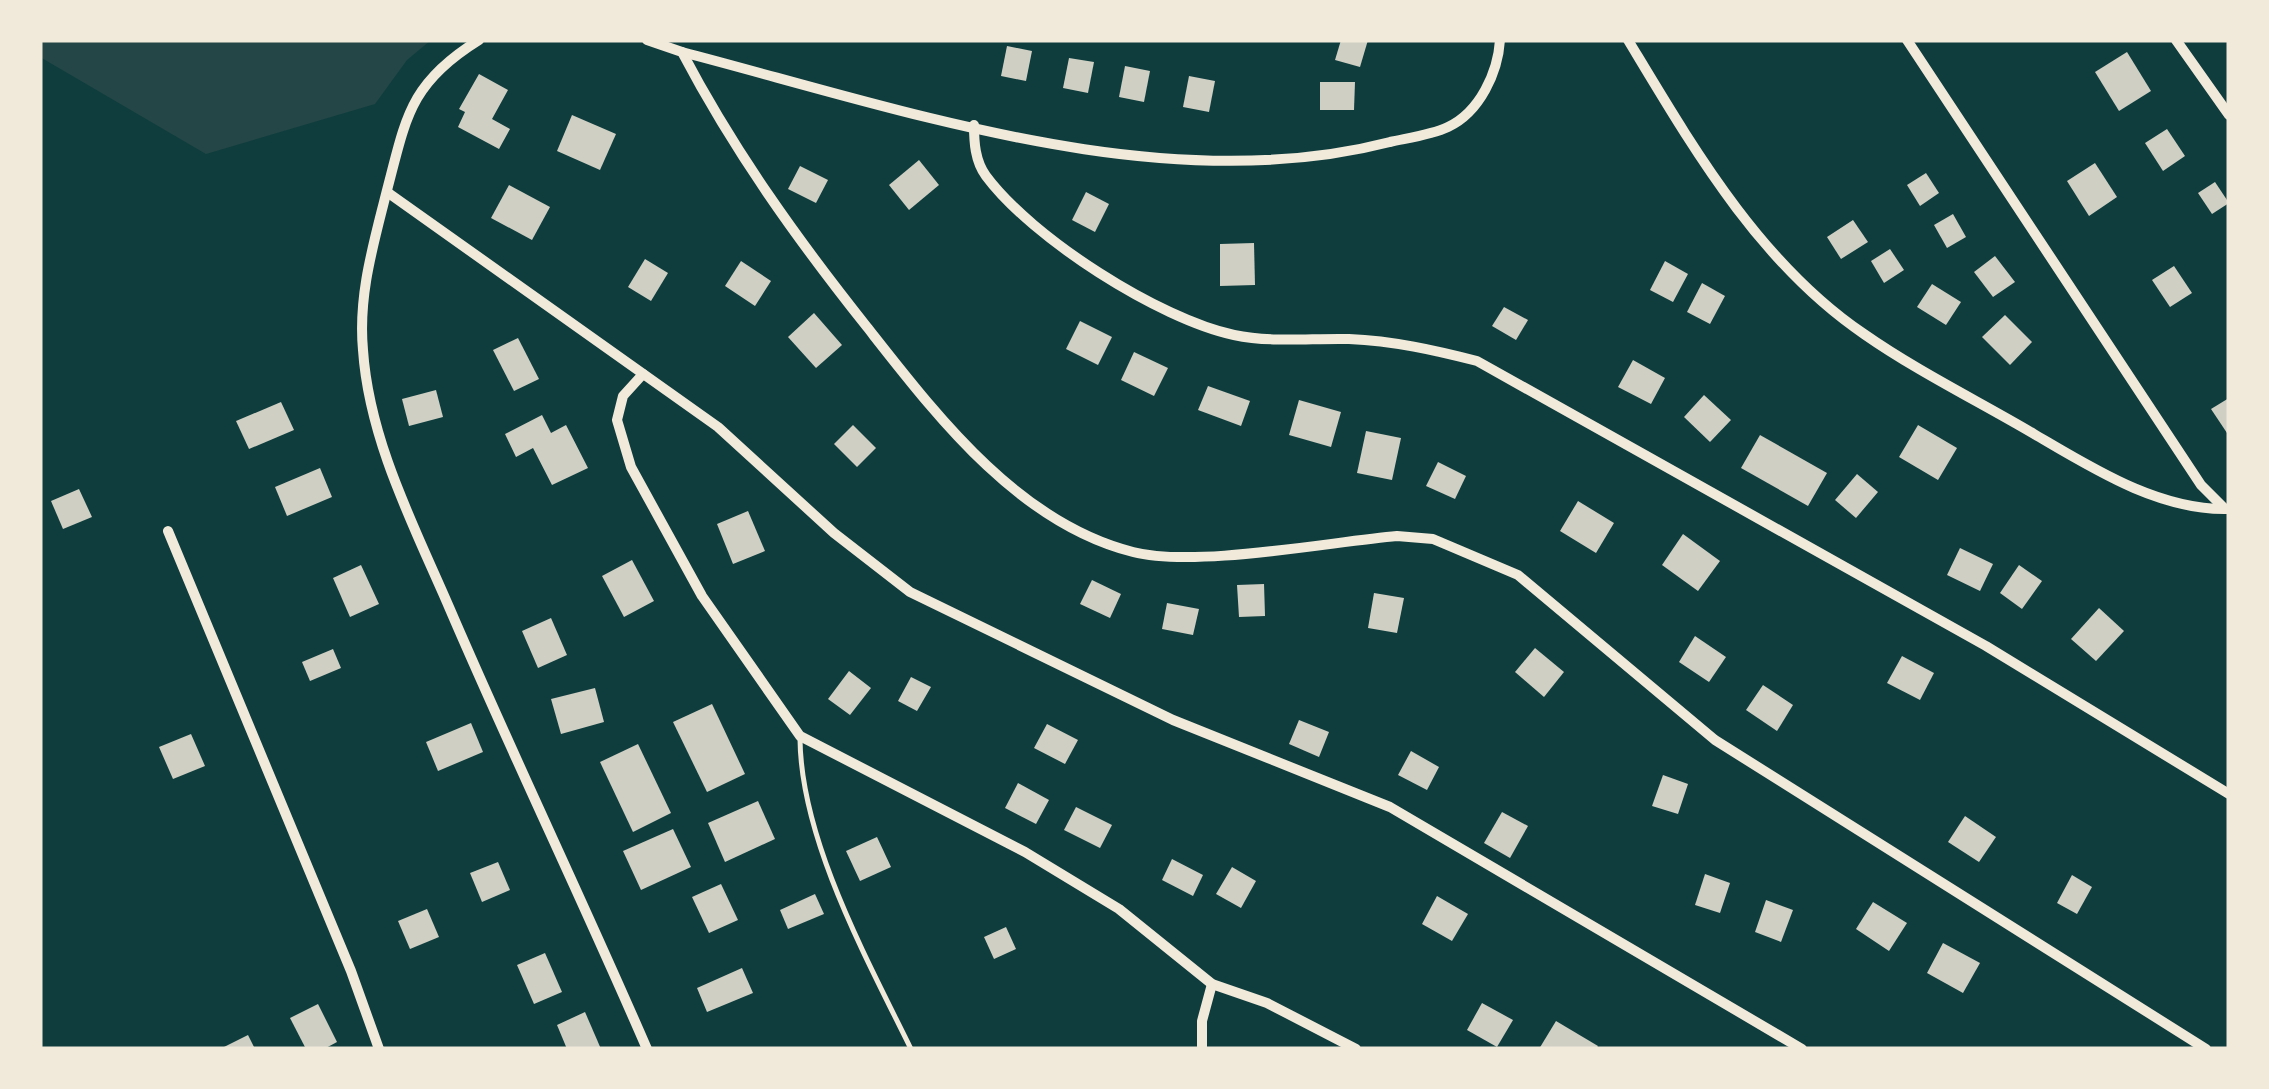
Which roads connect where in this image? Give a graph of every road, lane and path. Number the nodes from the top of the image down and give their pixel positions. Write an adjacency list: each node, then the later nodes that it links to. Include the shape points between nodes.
1 (479, 40): 10 (street, via 420,88 402,124)
2 (647, 40): 7 (street)
3 (1500, 40): 9 (street, via 1498,68 1450,126 1357,151 1238,163 1098,151)
4 (1628, 40): 12 (street, via 1694,150 1768,244 1809,290 1863,334 2095,469 2171,502)
5 (1907, 40): 12 (street, via 2201,485)
6 (2176, 40): 8 (street)
7 (682, 52): 9 (street); 23 (street, via 724,133 791,232 918,392 986,466 1050,513 1112,546 1177,558 1397,536 1448,544 1518,574 1715,740)
8 (2229, 115)
9 (974, 125): 15 (street, via 984,174 1036,226 1125,289 1234,335 1414,344 1477,361 1986,646)
10 (387, 192): 11 (street); 18 (street, via 364,290 362,349 373,416 496,718)
11 (643, 374): 14 (street, via 623,396 618,420 630,466 702,596); 22 (street, via 718,427 910,592 1173,720 1390,806)
12 (2228, 512)
13 (168, 531): 17 (street)
14 (800, 736): 16 (street, via 1025,852 1119,909); 19 (lane, via 801,777 832,873)
15 (2229, 794)
16 (1212, 984): 20 (street); 21 (street, via 1267,1003)
17 (379, 1049)
18 (648, 1049)
19 (911, 1049)
20 (1202, 1049)
21 (1356, 1049)
22 (1802, 1049)
23 (2206, 1049)

